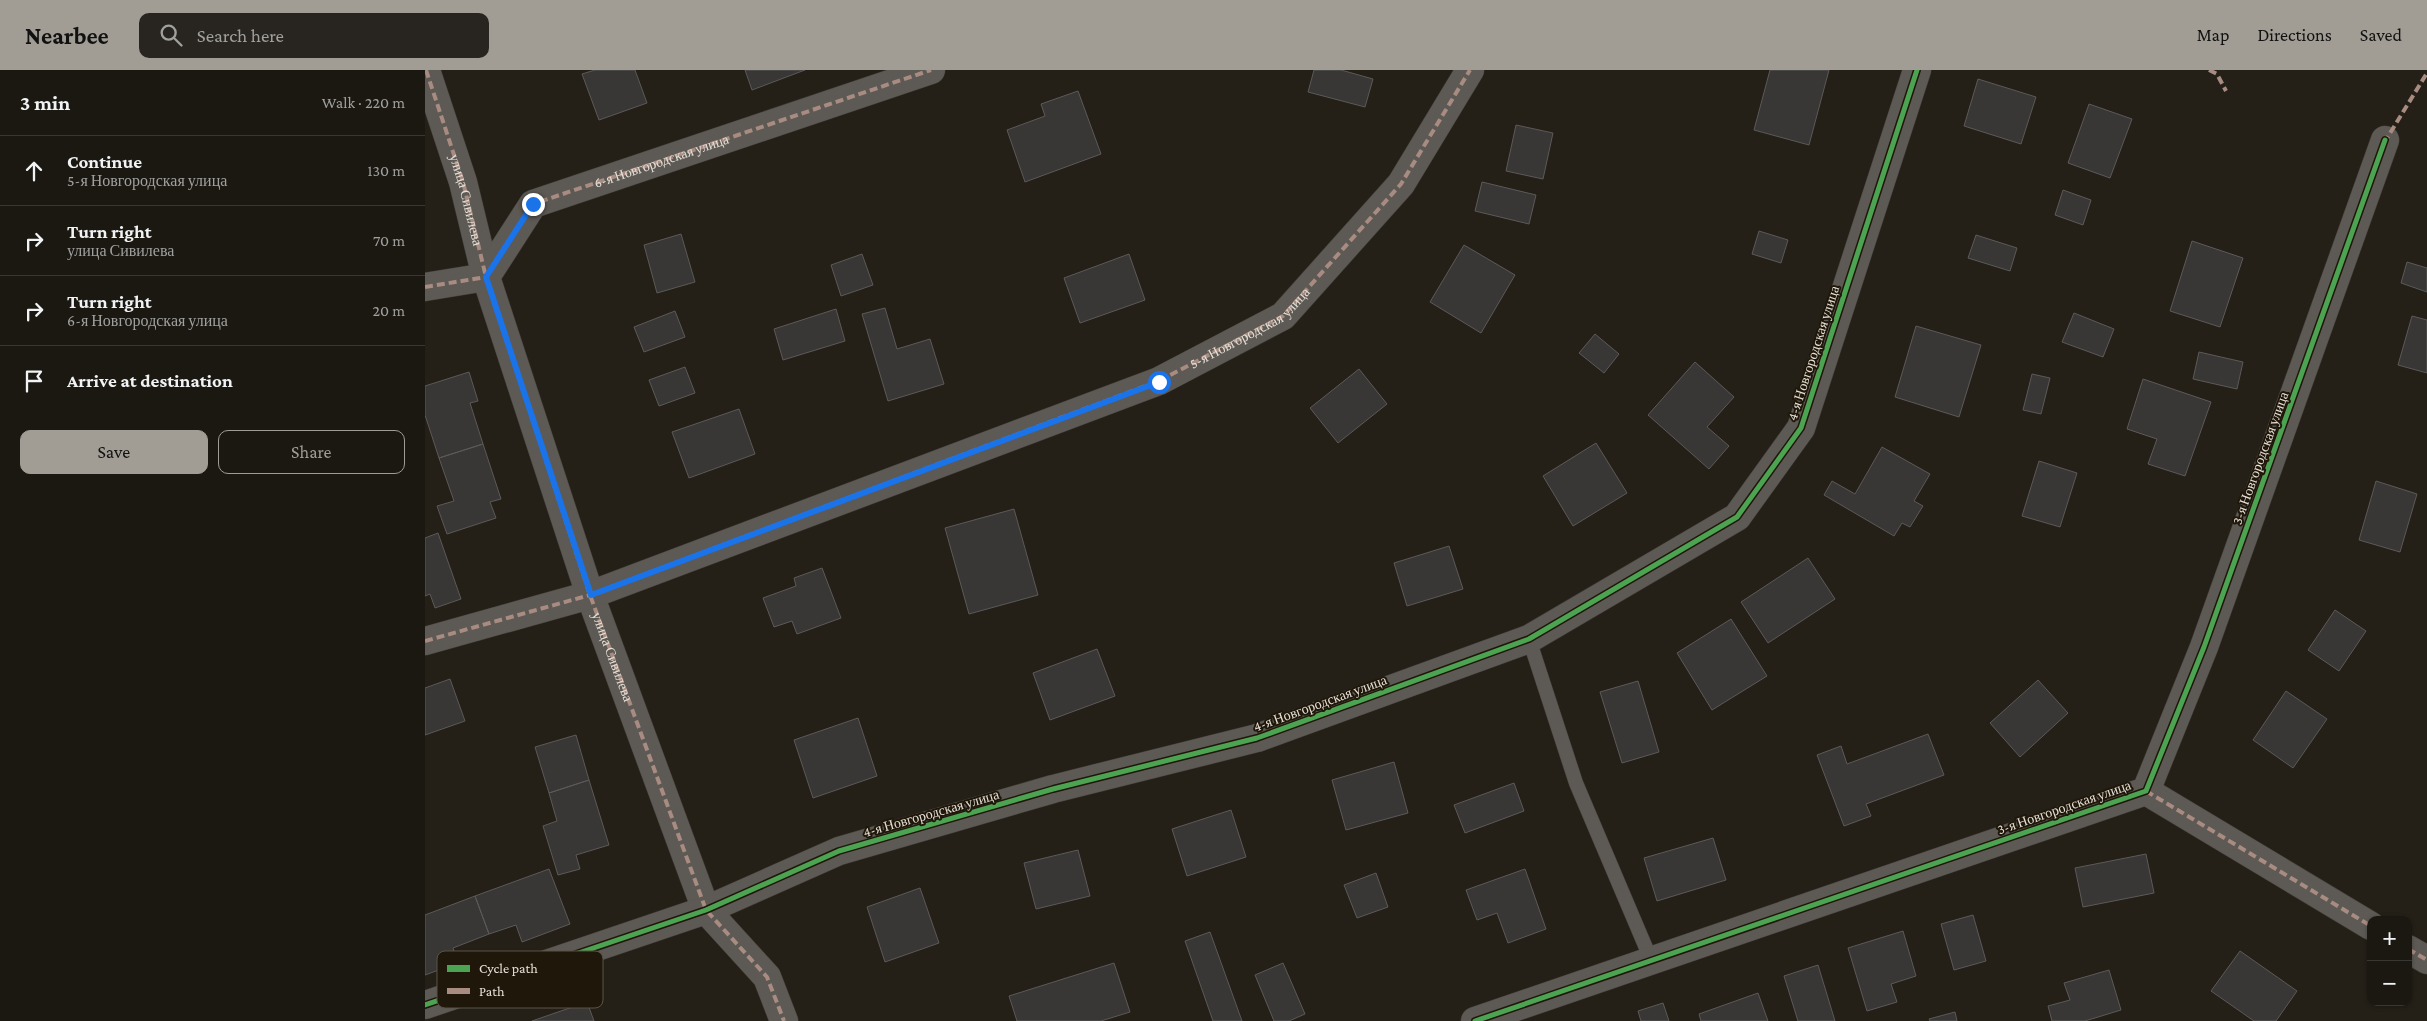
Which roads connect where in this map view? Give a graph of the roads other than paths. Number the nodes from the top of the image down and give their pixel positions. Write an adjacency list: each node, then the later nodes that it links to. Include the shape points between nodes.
1 (426, 70): 6 (street, улица Сивилева, via 463,182)
2 (931, 70): 6 (street, 6-я Новгородская улица, via 533,204)
3 (1470, 70): 8 (street, 5-я Новгородская улица, via 1401,184 1283,316 1159,382)
4 (1917, 70): 9 (street, 4-я Новгородская улица, via 1801,428 1737,517)
5 (2385, 140): 11 (street, 3-я Новгородская улица, via 2204,647)
6 (486, 277): 7 (street); 8 (street, улица Сивилева)
7 (425, 287)
8 (591, 595): 10 (street, 5-я Новгородская улица); 12 (street, улица Сивилева)
9 (1529, 639): 12 (street, 4-я Новгородская улица, via 1257,738 1053,789 839,851); 17 (lane, via 1576,784)
10 (425, 641)
11 (2146, 791): 13 (street); 17 (street, 3-я Новгородская улица)
12 (706, 910): 14 (street, 4-я Новгородская улица); 20 (street, улица Сивилева, via 767,977)
13 (2367, 924)
14 (585, 951)
15 (2412, 951): 16 (street)
16 (2427, 960)
17 (1651, 962): 21 (street, 3-я Новгородская улица)
18 (437, 1001): 19 (street, 4-я Новгородская улица)
19 (425, 1005)
20 (784, 1021)
21 (1475, 1021)

